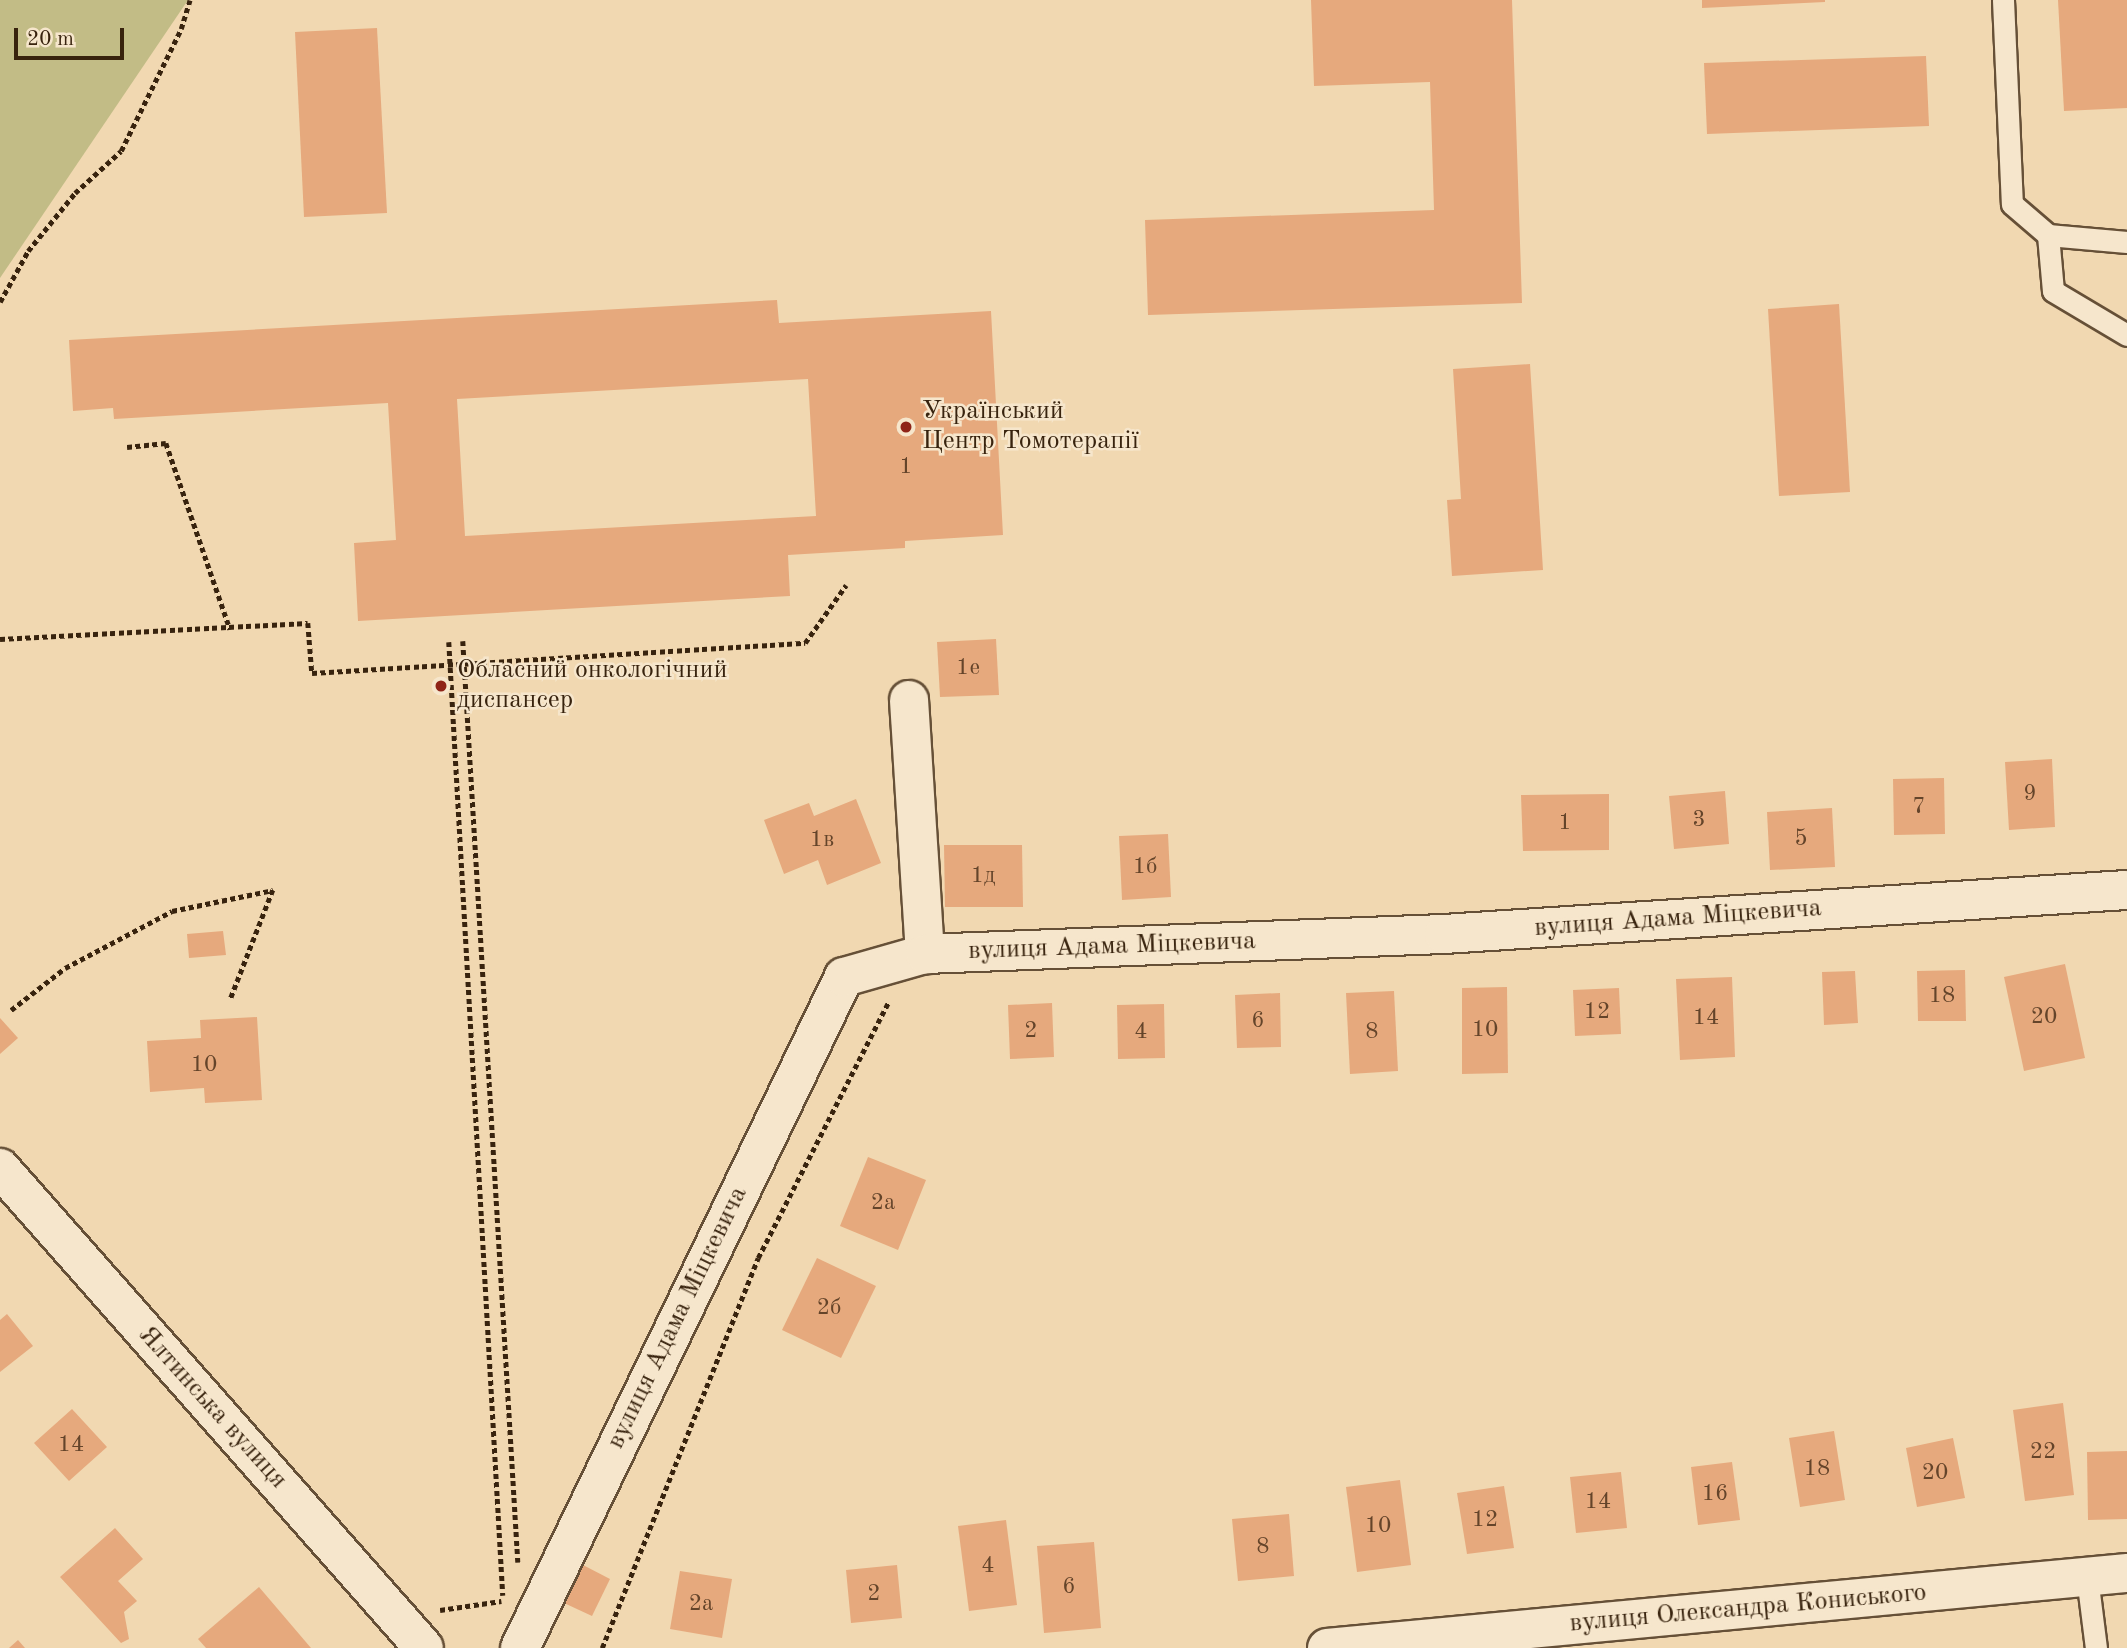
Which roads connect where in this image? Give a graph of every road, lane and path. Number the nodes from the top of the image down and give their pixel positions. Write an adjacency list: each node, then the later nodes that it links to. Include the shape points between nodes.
1 (190, 0): 5 (path, via 181,29 121,151 75,193 28,251)
2 (2003, 0): 3 (lane, via 2012,204)
3 (2048, 235): 4 (lane); 6 (lane, via 2053,291)
4 (2127, 242)
5 (0, 302)
6 (2127, 335)
7 (127, 447): 9 (path, via 166,443)
8 (846, 585): 13 (path, via 805,643)
9 (230, 629): 10 (path); 14 (path, via 308,622 312,673)
10 (0, 639)
11 (463, 641): 13 (path)
12 (449, 642): 14 (path)
13 (465, 663): 14 (path); 22 (path)
14 (450, 664): 25 (path)
15 (909, 700): 17 (street)
16 (2127, 890): 17 (street, вулиця Адама Міцкевича, via 1444,934)
17 (925, 954): 28 (street, вулиця Адама Міцкевича, via 844,977)
18 (891, 997): 29 (path, via 758,1258)
19 (231, 998): 20 (path, via 273,890 172,911 65,968)
20 (11, 1010)
21 (0, 1168): 27 (street, Ялтинська вулиця)
22 (519, 1570)
23 (2127, 1573): 24 (street, вулиця Олександра Кониського)
24 (2087, 1577): 30 (street, вулиця Олександра Кониського); 31 (lane)
25 (503, 1600): 26 (path); 27 (path, via 436,1611)
26 (504, 1610)
27 (418, 1641)
28 (520, 1648)
29 (602, 1648)
30 (1327, 1648)
31 (2096, 1648)

